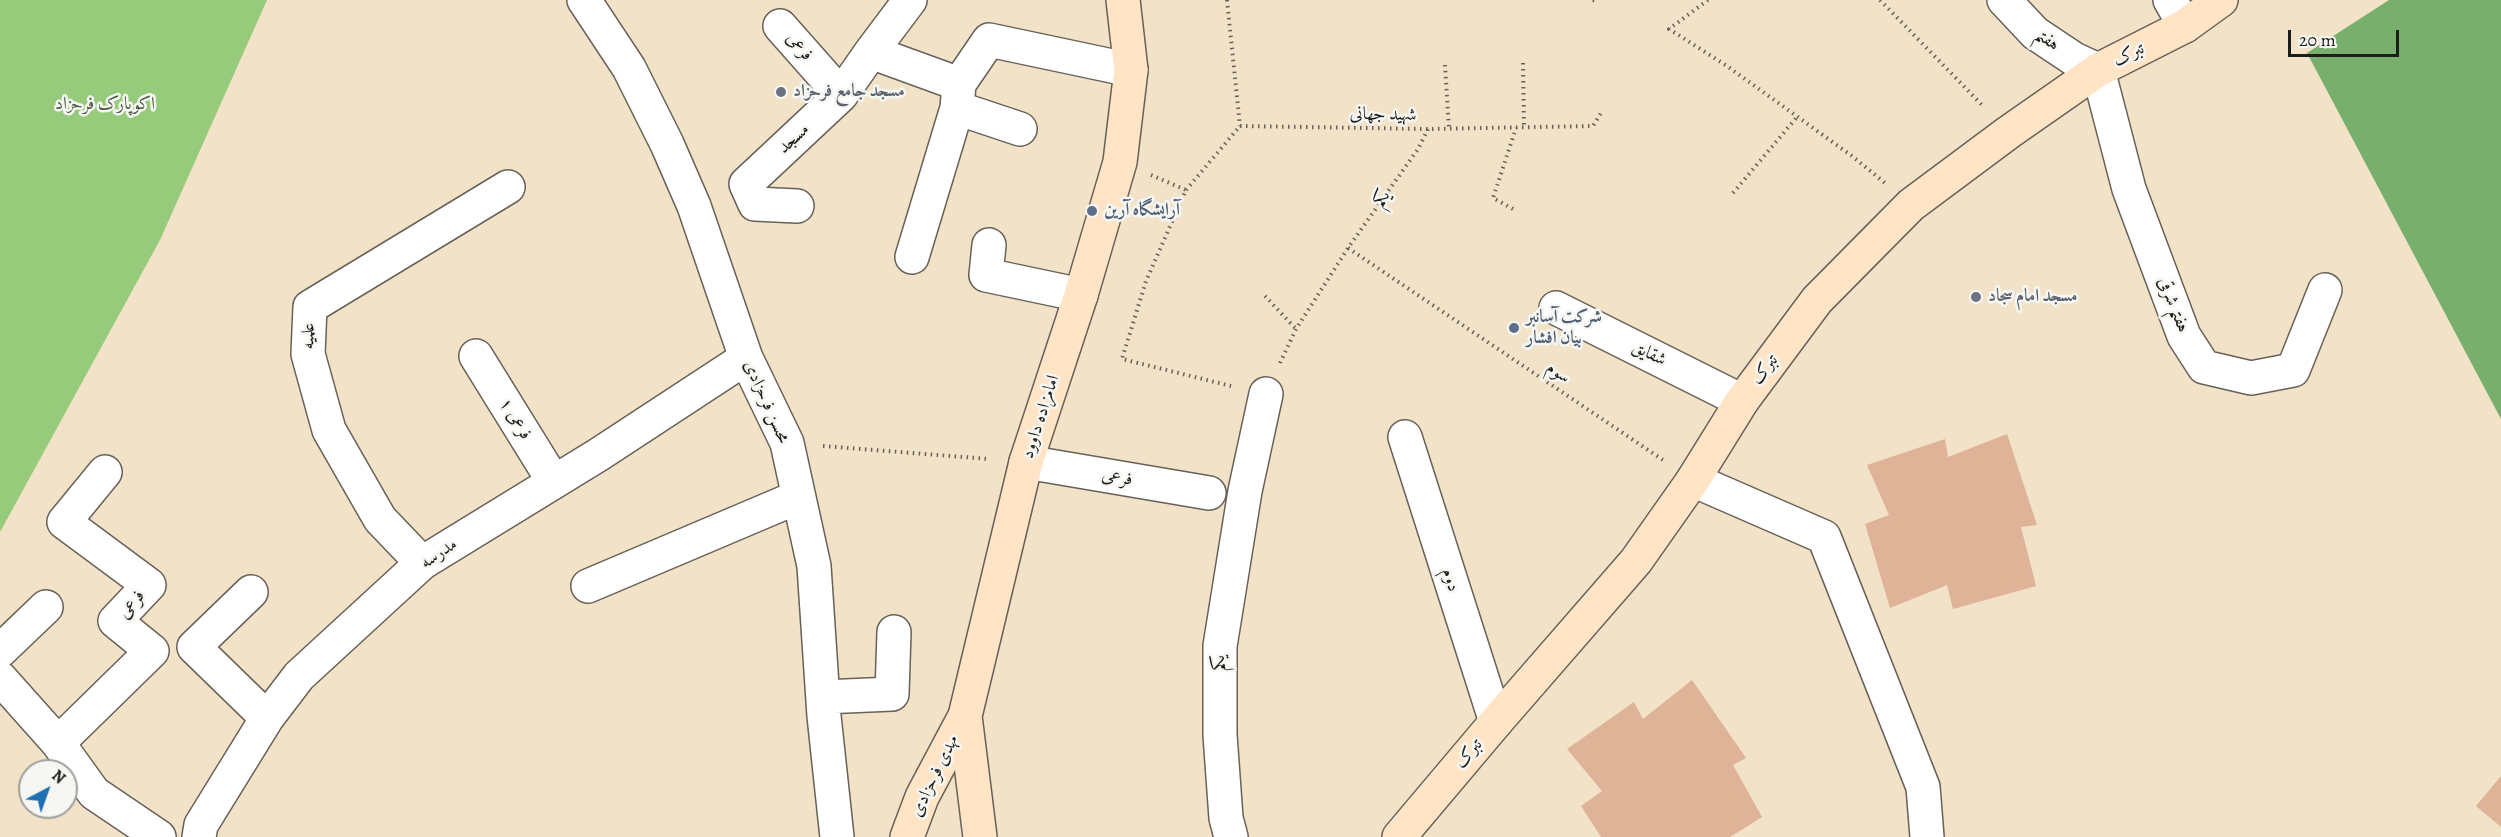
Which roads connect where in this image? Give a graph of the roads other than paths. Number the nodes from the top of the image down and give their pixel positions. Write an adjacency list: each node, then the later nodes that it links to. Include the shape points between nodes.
1 (584, 0): 22 (street, محسن فرحزادی, via 628,68 667,144 694,206)
2 (910, 0): 8 (street)
3 (1123, 0): 9 (street, امامزاده داوود)
4 (2004, 0): 10 (street, هفتم, via 2035,33)
5 (2222, 0): 6 (street, تبرک)
6 (2177, 13): 10 (street, تبرک)
7 (780, 26): 11 (street, فرعی)
8 (871, 52): 11 (street, مسجد); 12 (street)
9 (1131, 70): 12 (street, via 989,40); 19 (street, امامزاده داوود, via 1120,162)
10 (2098, 70): 18 (street, هفتم شرقی, via 2129,189 2184,336 2204,368 2251,378 2293,369); 24 (street, تبرک, via 1911,205 1817,300)
11 (841, 95): 15 (street, مسجد, via 746,184 755,204)
12 (958, 96): 13 (street); 17 (street)
13 (1020, 129)
14 (508, 187): 32 (street, علمیه, via 310,307 308,354 329,430 380,519)
15 (797, 206)
16 (988, 245): 19 (street, via 986,275)
17 (912, 257)
18 (2325, 290)
19 (1081, 295): 26 (street, امامزاده داوود)
20 (1556, 308): 24 (street, شقایق)
21 (476, 356): 29 (street, فرعی ۱)
22 (746, 358): 29 (street, مدرسه); 31 (street, محسن فرحزادی, via 787,443)
23 (1266, 394): 49 (street, یکم, via 1245,491 1220,646 1220,735)
24 (1742, 401): 28 (street, تبرک)
25 (1405, 437): 42 (street, دوم)
26 (1026, 462): 30 (street, فرعی); 40 (street, امامزاده داوود)
27 (105, 472): 43 (street, فرعی, via 63,522 149,585 115,621 152,651)
28 (1694, 480): 42 (street, تبرک, via 1636,561); 51 (street, via 1824,537 1923,786)
29 (554, 482): 32 (street, مدرسه)
30 (1209, 493)
31 (798, 497): 33 (street); 39 (street, محسن فرحزادی, via 814,566)
32 (422, 563): 41 (street, مدرسه, via 299,676)
33 (588, 586)
34 (251, 592): 41 (street, via 194,647)
35 (46, 607): 37 (street)
36 (894, 632): 39 (street, via 892,694)
37 (0, 651)
38 (0, 678): 43 (street)
39 (823, 697): 46 (street, محسن فرحزادی)
40 (965, 716): 47 (street, مهدی فرحزادی, via 922,796); 48 (street, امامزاده داوود)
41 (267, 718): 44 (street, مدرسه)
42 (1496, 722): 50 (street, تبرک)
43 (58, 743): 45 (street, via 94,793)
44 (200, 831)
45 (159, 837)
46 (837, 837)
47 (908, 837)
48 (980, 837)
49 (1231, 837)
50 (1399, 837)
51 (1927, 837)

